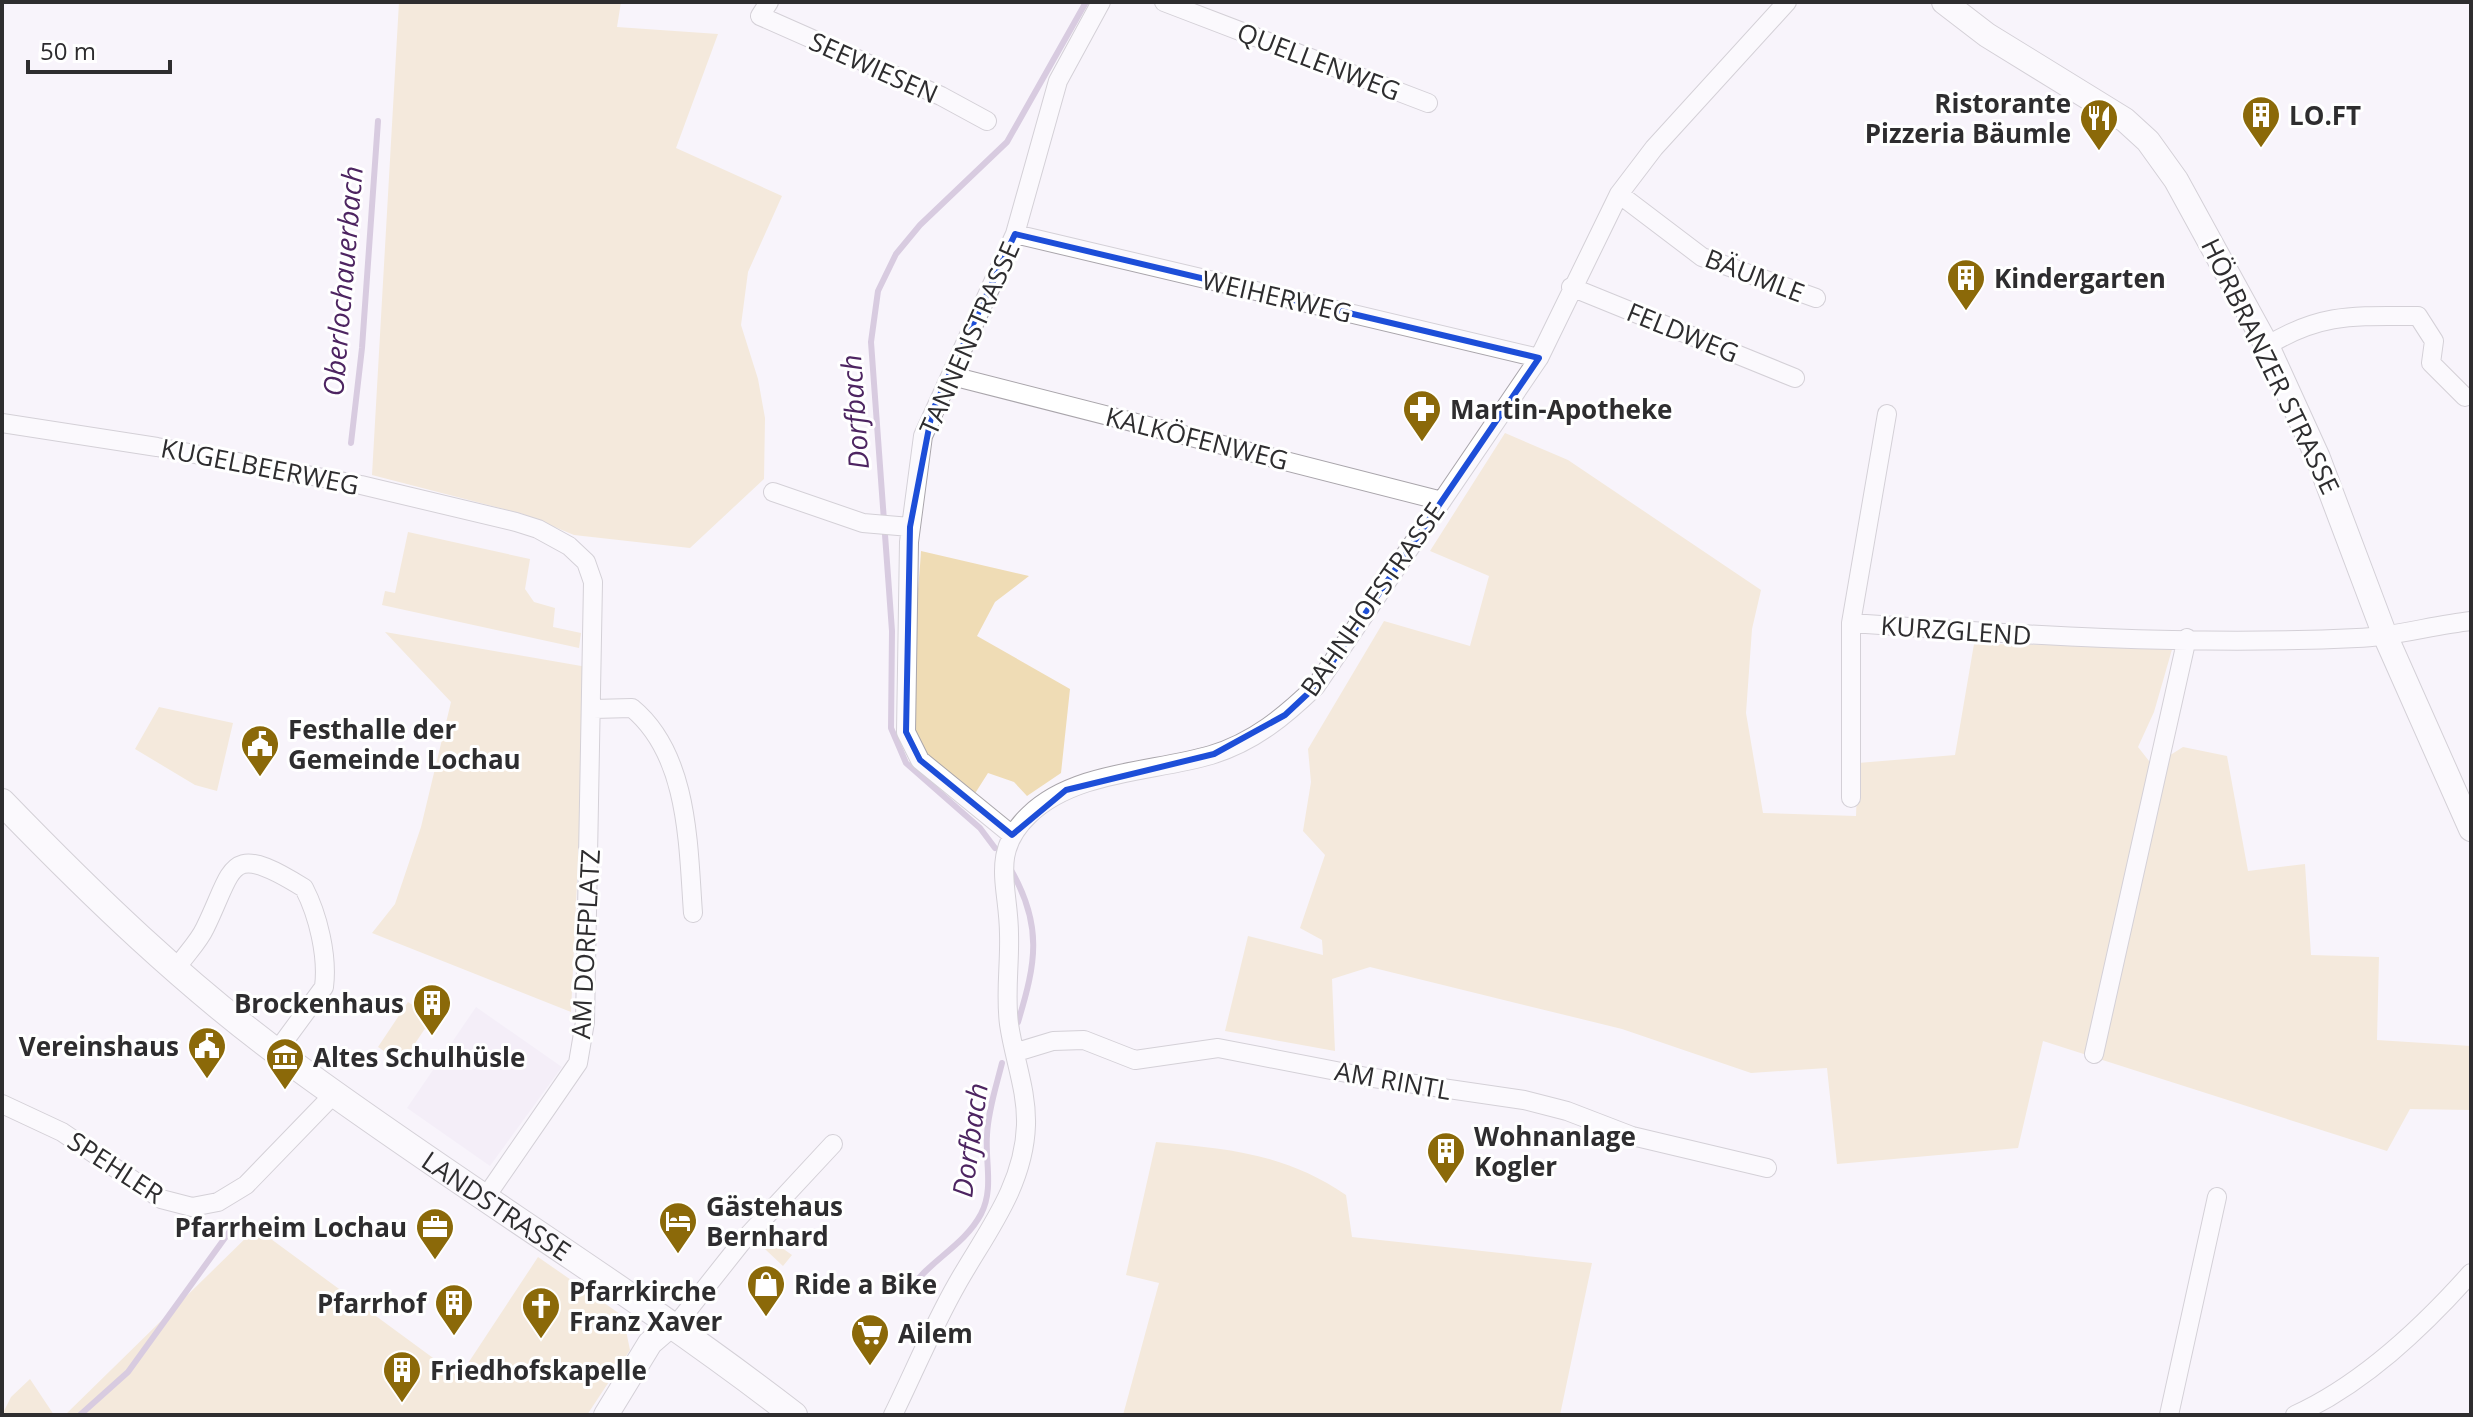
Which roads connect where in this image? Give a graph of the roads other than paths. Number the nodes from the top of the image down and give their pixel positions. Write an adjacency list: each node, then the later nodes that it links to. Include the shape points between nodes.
1 (1101, 2): 9 (street, TANNENSTRASSE, via 1058,81)
2 (1164, 2): 6 (street, QUELLENWEG)
3 (1787, 2): 8 (street, BAHNHOFSTRASSE)
4 (1944, 2): 12 (street, HÖRBRANZER STRASSE, via 1987,35 2099,101 2148,141 2200,221)
5 (765, 9): 7 (street, SEEWIESEN)
6 (1428, 103)
7 (987, 121)
8 (1619, 194): 10 (street, BAHNHOFSTRASSE); 11 (street, BÄUMLE, via 1702,257)
9 (1015, 234): 13 (street, WEIHERWEG); 14 (street, TANNENSTRASSE)
10 (1571, 287): 13 (street, BAHNHOFSTRASSE); 15 (street, FELDWEG)
11 (1816, 298)
12 (2267, 346): 16 (street, via 2333,316 2418,316 2434,341 2431,363); 25 (street, HÖRBRANZER STRASSE, via 2345,524)
13 (1539, 358): 20 (street, BAHNHOFSTRASSE)
14 (952, 376): 20 (street, KALKÖFENWEG); 22 (street, TANNENSTRASSE, via 923,436)
15 (1795, 378)
16 (2465, 397)
17 (1887, 414): 24 (street)
18 (2, 423): 21 (street, KUGELBEERWEG, via 361,485)
19 (773, 492): 22 (street, via 863,523)
20 (1442, 501): 31 (street, BAHNHOFSTRASSE, via 1316,686 1273,725 1214,754 1066,790 1029,814)
21 (516, 522): 27 (street, AM DORFPLATZ, via 569,546 586,562 593,582)
22 (895, 526): 31 (street, TANNENSTRASSE, via 906,732 920,760)
23 (2471, 621): 25 (street, KURZGLEND)
24 (1851, 623): 26 (street, KURZGLEND, via 2011,635); 28 (street, KURZGLEND)
25 (2384, 633): 26 (street, KURZGLEND, via 2361,638); 30 (street, HÖRBRANZER STRASSE)
26 (2187, 638): 36 (street)
27 (593, 709): 32 (street, via 632,708 666,748 689,850); 42 (street, AM DORFPLATZ, via 586,999 578,1063)
28 (1851, 798)
29 (2, 802): 33 (main road, LANDSTRASSE)
30 (2471, 829)
31 (1012, 835): 35 (street, via 1003,868 1009,933 1005,984)
32 (693, 913)
33 (176, 969): 34 (main road, LANDSTRASSE); 34 (street, via 203,932 235,866 245,863 272,870 304,888 320,937 324,987)
34 (277, 1051): 37 (main road, LANDSTRASSE)
35 (1017, 1052): 40 (street, AM RINTL, via 1053,1041 1084,1040 1135,1060 1218,1048 1524,1100 1632,1136); 48 (street, via 1026,1129 1008,1198 956,1286)
36 (2094, 1054)
37 (335, 1093): 38 (street, SPEHLER, via 246,1185 218,1202 192,1207 161,1199 62,1132); 42 (main road, LANDSTRASSE)
38 (2, 1104)
39 (833, 1144): 44 (street)
40 (1767, 1168)
41 (2217, 1197): 49 (street)
42 (485, 1198): 44 (main road, LANDSTRASSE)
43 (2471, 1273): 45 (street, via 2390,1353)
44 (672, 1324): 46 (street, via 650,1343); 47 (main road, LANDSTRASSE)
45 (2315, 1411): 50 (street)
46 (606, 1415)
47 (794, 1415)
48 (893, 1415)
49 (2169, 1415)
50 (2295, 1415)

